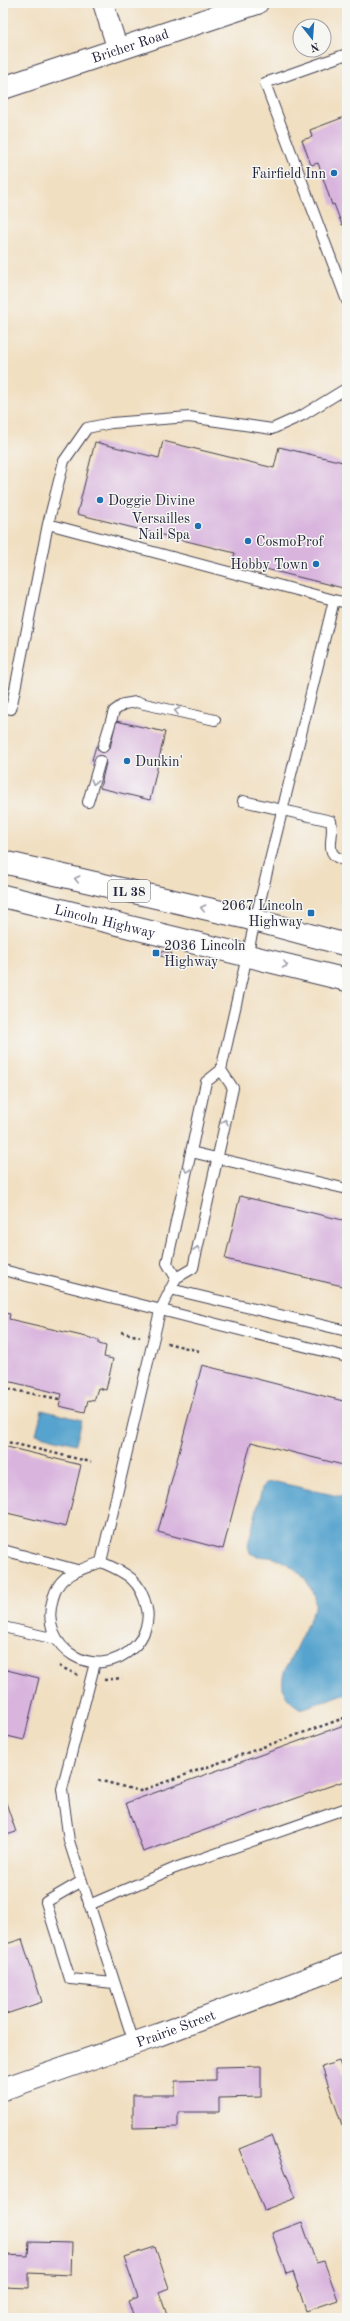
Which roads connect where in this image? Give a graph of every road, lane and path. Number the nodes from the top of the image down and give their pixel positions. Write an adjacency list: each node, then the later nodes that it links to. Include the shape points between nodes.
1 (103, 3): 3 (street)
2 (257, 3): 3 (main road, Bricher Road)
3 (118, 50): 5 (main road, Bricher Road)
4 (347, 54): 6 (lane, via 265,83)
5 (3, 88)
6 (347, 301)
7 (347, 388): 8 (lane, via 303,415 272,429 189,417 111,423 87,428 64,461)
8 (48, 524): 9 (lane); 11 (lane, via 11,709)
9 (334, 600): 10 (lane); 17 (lane)
10 (347, 603)
11 (3, 707)
12 (216, 720): 13 (lane, one-way to 13, via 136,702 124,704 114,711)
13 (104, 747)
14 (100, 761): 16 (lane, one-way to 16)
15 (243, 801): 17 (lane)
16 (88, 802)
17 (283, 810): 18 (lane, via 330,821 333,828 330,844 332,852 337,858); 21 (lane)
18 (347, 861)
19 (3, 862): 21 (main road, IL 38, one-way to 19)
20 (3, 896): 23 (main road, Lincoln Highway / IL 38)
21 (255, 921): 22 (main road, IL 38); 23 (lane)
22 (347, 945)
23 (247, 956): 24 (main road, Lincoln Highway / IL 38, one-way to 24); 25 (lane)
24 (347, 980)
25 (221, 1070): 26 (lane, via 206,1082); 27 (lane, one-way to 25, via 233,1088)
26 (191, 1152): 27 (lane); 30 (lane, one-way to 30, via 167,1263)
27 (217, 1158): 28 (lane); 30 (lane, one-way to 27, via 193,1268)
28 (347, 1189)
29 (3, 1270): 32 (lane)
30 (176, 1278): 31 (lane)
31 (170, 1289): 32 (lane); 33 (lane)
32 (160, 1311): 34 (lane); 40 (lane)
33 (347, 1331)
34 (347, 1356)
35 (3, 1388): 36 (path)
36 (59, 1399)
37 (3, 1441): 38 (path)
38 (91, 1462)
39 (3, 1550): 41 (lane)
40 (101, 1562): 41 (lane); 44 (lane, via 124,1572 136,1583 144,1597 148,1613 146,1629 126,1655 112,1661)
41 (77, 1570): 43 (lane, via 64,1579 54,1592 50,1607 50,1624)
42 (3, 1627): 43 (lane)
43 (56, 1639): 44 (lane, via 66,1651 80,1660)
44 (96, 1663): 48 (lane, via 62,1789 69,1841)
45 (347, 1717): 46 (path, via 140,1791)
46 (98, 1780)
47 (347, 1808): 49 (lane, via 175,1868)
48 (82, 1881): 49 (lane); 51 (lane, via 46,1902 70,1979)
49 (89, 1905): 51 (lane)
50 (347, 1964): 52 (main road, Prairie Street)
51 (114, 1983): 52 (lane)
52 (134, 2043): 53 (main road, Prairie Street)
53 (3, 2088)

